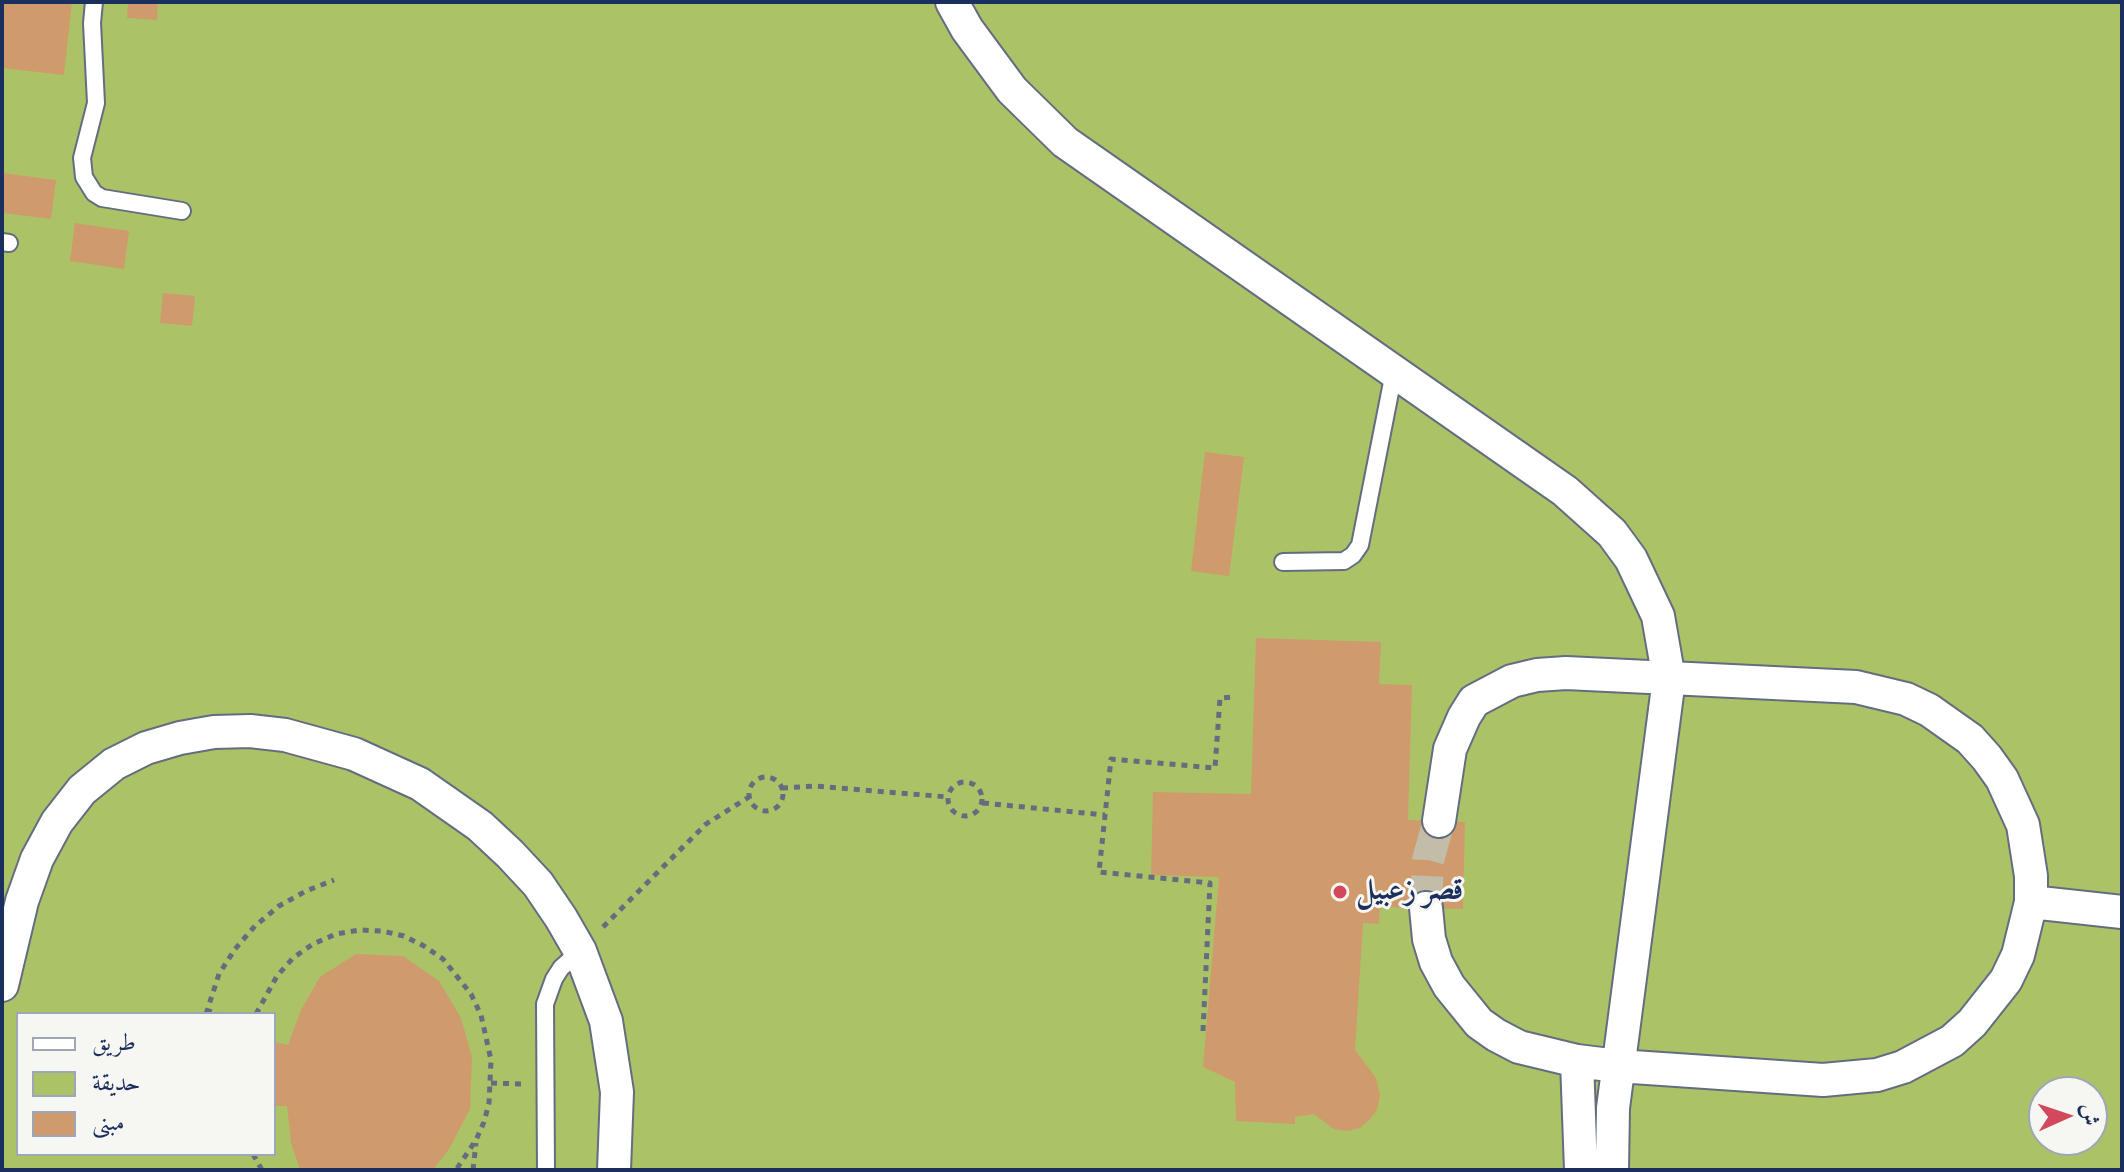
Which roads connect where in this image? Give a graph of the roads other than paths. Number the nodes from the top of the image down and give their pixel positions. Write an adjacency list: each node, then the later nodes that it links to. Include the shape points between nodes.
1 (94, 2): 3 (lane, via 96,103 82,158 84,177 102,198)
2 (952, 2): 4 (street, via 1012,90 1065,142)
3 (182, 211)
4 (1394, 372): 5 (lane, via 1360,545 1344,561); 6 (street, via 1565,491 1612,533 1631,559 1658,616)
5 (1283, 562)
6 (1669, 679): 7 (street, via 1537,675 1487,692 1474,701 1450,749); 8 (street, via 1856,687 1929,710 1970,739 2002,779 2023,825); 14 (street)
7 (1439, 821)
8 (2031, 902): 10 (street); 14 (street, via 2018,955 1990,1003 1952,1041 1903,1067 1823,1080)
9 (1426, 908): 13 (street, via 1436,962 1479,1023 1519,1047)
10 (2122, 912)
11 (580, 951): 12 (street, via 546,895 510,854 420,784 308,740 250,731 214,732 146,748 114,764 82,790 37,859); 15 (lane, via 561,968 545,1004); 16 (street, via 613,1056)
12 (2, 985)
13 (1577, 1061): 14 (street); 17 (street)
14 (1618, 1066): 18 (street)
15 (546, 1170)
16 (614, 1170)
17 (1581, 1170)
18 (1612, 1170)

